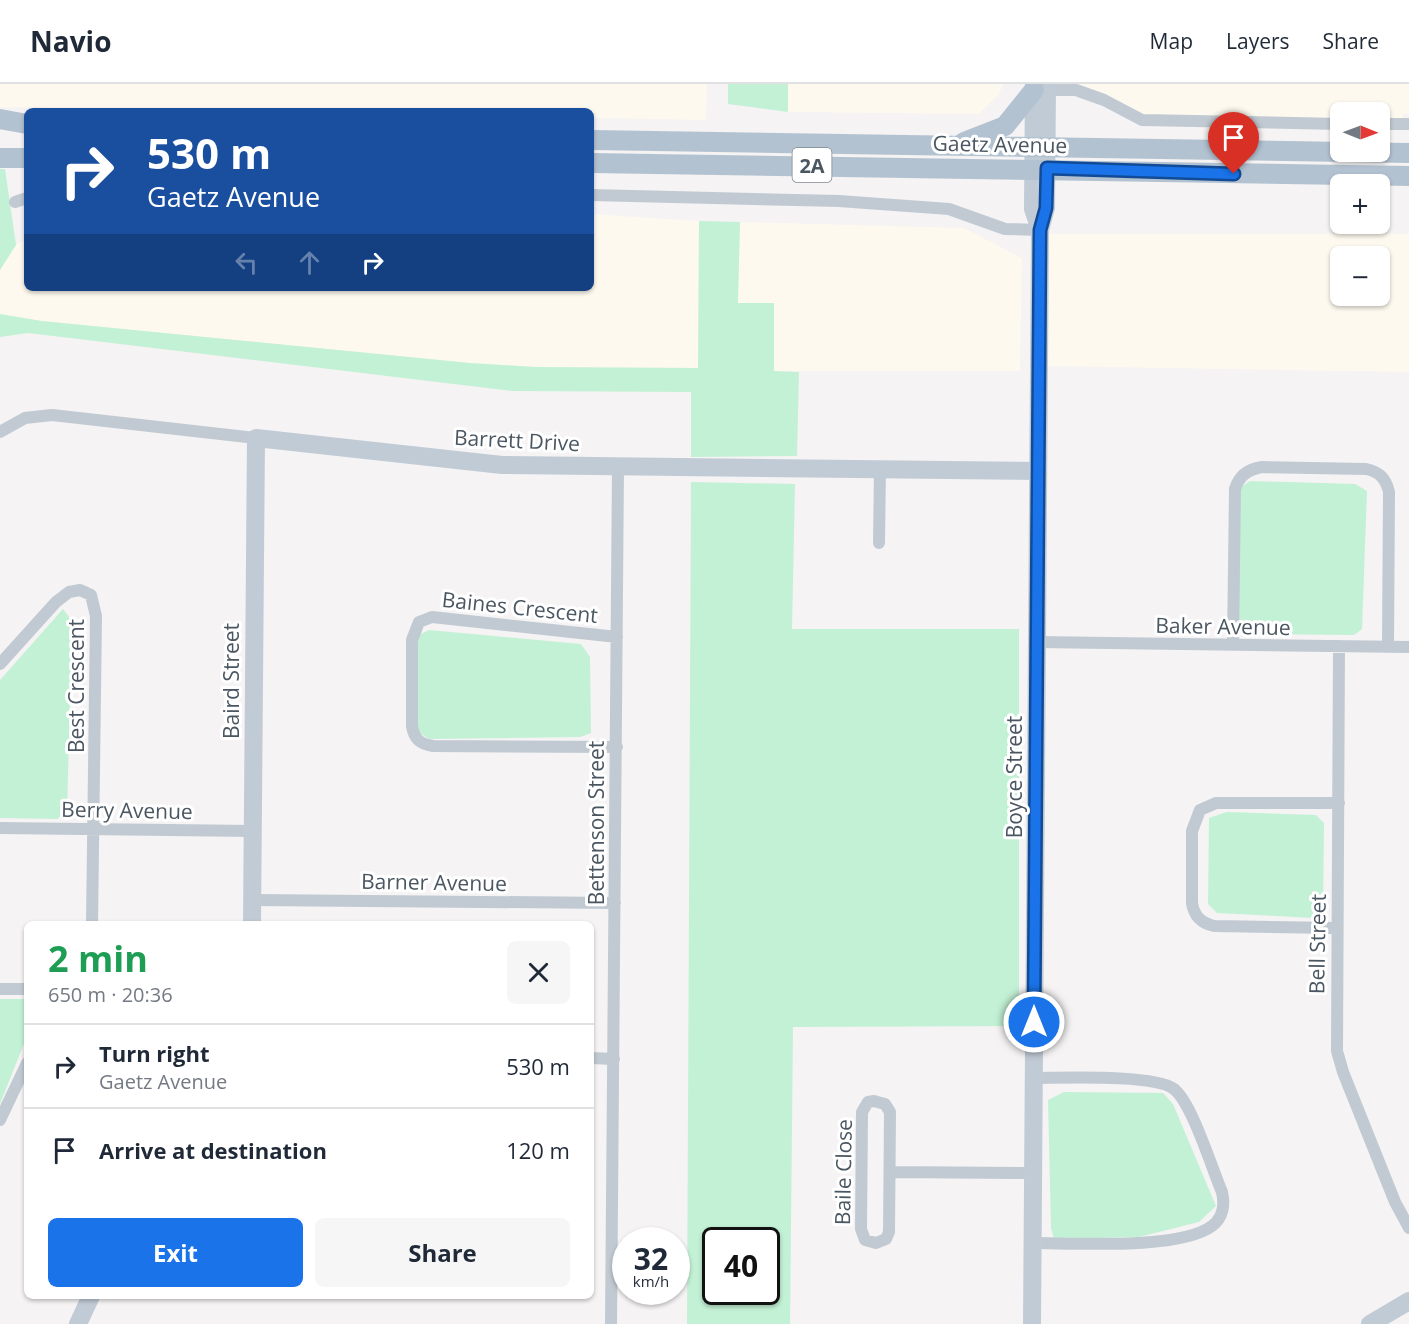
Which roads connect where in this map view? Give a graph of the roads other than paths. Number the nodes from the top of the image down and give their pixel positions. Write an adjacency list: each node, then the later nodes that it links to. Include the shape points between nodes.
1 (1040, 87): 4 (street, via 1076,90 1142,120); 10 (main road, via 1005,126); 11 (street, Boyce Street)
2 (0, 118): 3 (main road)
3 (24, 123)
4 (1330, 124)
5 (1390, 124): 6 (street)
6 (1409, 124)
7 (0, 129): 8 (main road)
8 (24, 129)
9 (594, 140): 10 (main road, Gaetz Avenue / 2A)
10 (954, 146): 11 (main road, Gaetz Avenue / 2A)
11 (1040, 148): 12 (main road, Gaetz Avenue / 2A); 16 (street, Boyce Street)
12 (1409, 153)
13 (0, 158): 14 (main road)
14 (24, 158)
15 (594, 163): 16 (main road, Gaetz Avenue / 2A)
16 (1040, 168): 17 (main road, Gaetz Avenue / 2A); 19 (street, Boyce Street, via 1033,209)
17 (1409, 176)
18 (594, 195): 19 (street, via 839,201 949,209 1005,229)
19 (1040, 230): 24 (street, Boyce Street)
20 (0, 432): 21 (street, Barrett Drive, via 25,418 52,415)
21 (256, 438): 22 (street, Barrett Drive, via 478,464); 37 (street, Baird Street)
22 (618, 466): 23 (street, Barrett Drive); 26 (street, Bettenson Street)
23 (880, 469): 24 (street, Barrett Drive); 25 (street)
24 (1037, 471): 27 (street, Boyce Street)
25 (879, 543)
26 (617, 637): 33 (street, Bettenson Street); 33 (street, Baines Crescent, via 432,617 418,622 411,640 412,726 422,744)
27 (1037, 642): 28 (street, Baker Avenue); 48 (street, Boyce Street)
28 (1233, 645): 29 (street, Baker Avenue); 30 (street, via 1235,489 1242,476 1262,467 1366,469 1386,480)
29 (1339, 646): 30 (street, Baker Avenue); 34 (street, Bell Street)
30 (1388, 646): 31 (street, Baker Avenue)
31 (1409, 646)
32 (0, 664): 36 (street, Best Crescent, via 63,596 80,590 91,595 96,616)
33 (616, 747): 39 (street, Bettenson Street)
34 (1339, 803): 42 (street, Bell Street); 42 (street, via 1216,803 1200,810 1192,831 1192,903 1201,920 1214,926)
35 (0, 828): 36 (street, Berry Avenue)
36 (95, 829): 37 (street, Berry Avenue); 40 (street)
37 (253, 831): 38 (street, Baird Street)
38 (253, 900): 39 (street, Barner Avenue); 41 (street, Baird Street)
39 (615, 903): 46 (street, Bettenson Street)
40 (92, 921)
41 (252, 921)
42 (1337, 928): 52 (street, Bell Street, via 1339,1062)
43 (0, 989): 44 (street)
44 (24, 989)
45 (594, 1058): 46 (street)
46 (614, 1059): 57 (street, Bettenson Street)
47 (24, 1069): 49 (street)
48 (1034, 1078): 51 (street, Boyce Street); 53 (street, via 1151,1081 1174,1088 1189,1110 1222,1192 1223,1207 1218,1221 1206,1230 1162,1241)
49 (0, 1120)
50 (890, 1172): 50 (street, Baile Close, via 890,1112 880,1101 868,1102 862,1112 861,1229 865,1240 876,1243 886,1239 889,1232); 51 (street)
51 (1033, 1173): 53 (street, Boyce Street)
52 (1409, 1228)
53 (1033, 1243): 58 (street, Boyce Street)
54 (90, 1299): 56 (street)
55 (1409, 1301): 59 (street)
56 (78, 1324)
57 (611, 1324)
58 (1032, 1324)
59 (1370, 1324)

